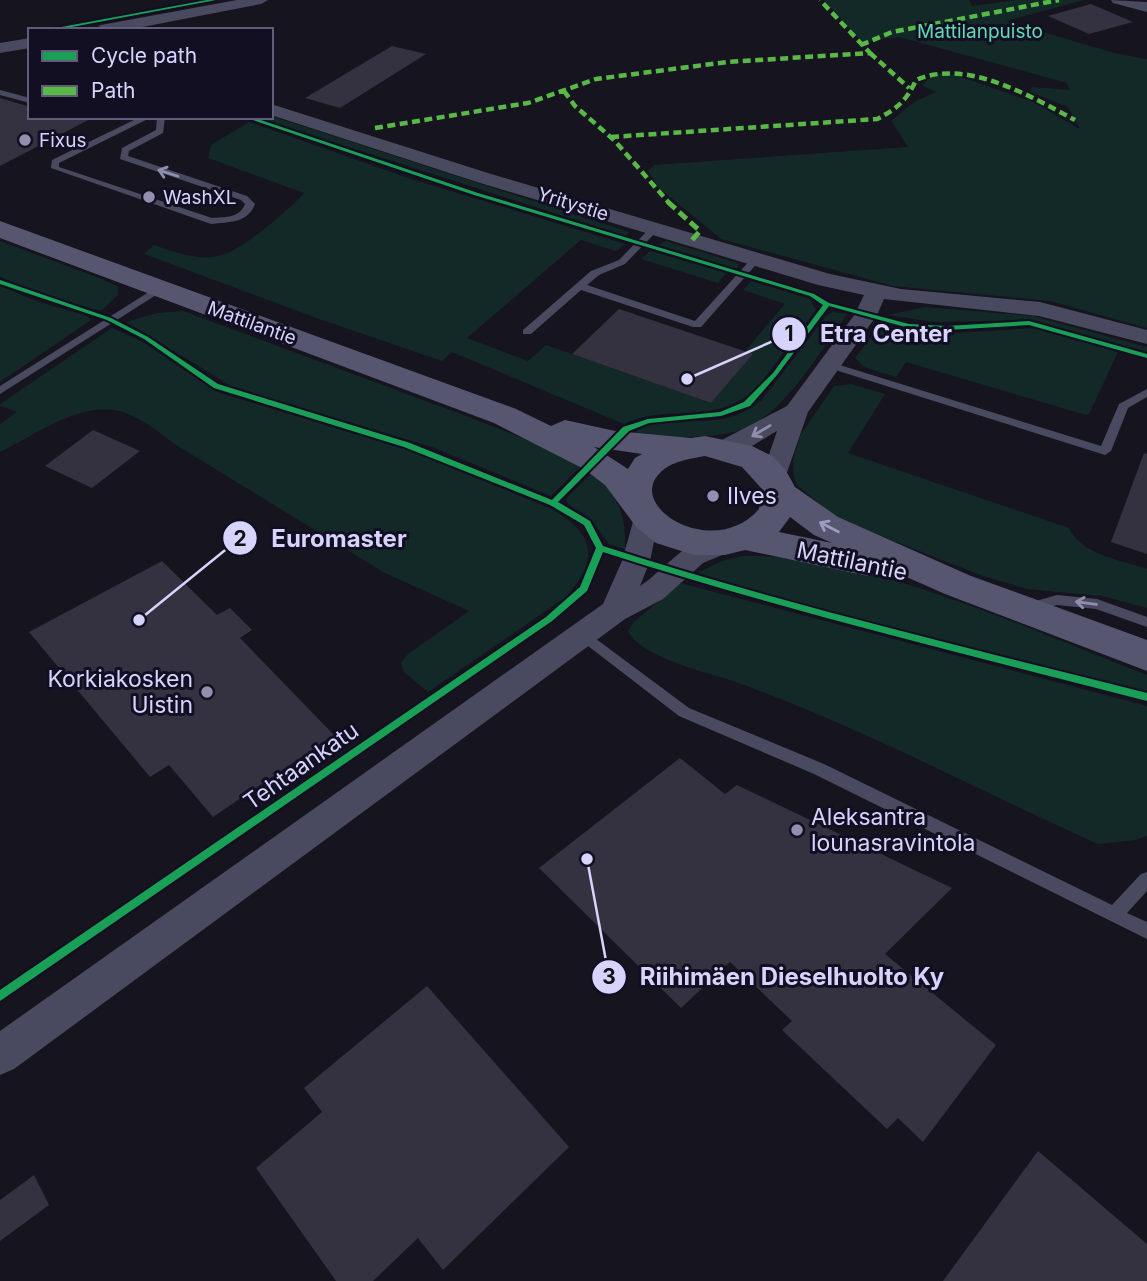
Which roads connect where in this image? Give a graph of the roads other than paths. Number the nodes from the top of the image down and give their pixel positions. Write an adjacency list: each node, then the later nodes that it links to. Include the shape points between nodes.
1 (178, 0): 5 (street)
2 (261, 0): 5 (street)
3 (1118, 0): 4 (street)
4 (1147, 7)
5 (191, 13): 6 (street)
6 (112, 28)
7 (28, 43): 8 (street)
8 (0, 48)
9 (0, 92): 10 (lane)
10 (28, 101)
11 (273, 110): 15 (street, Yritystie)
12 (144, 119): 13 (lane, one-way to 13, via 66,154 55,162 57,170 204,219 235,219 249,208 244,198 121,155 160,131)
13 (161, 119)
14 (0, 229): 18 (street, Mattilantie)
15 (654, 229): 16 (street, Yritystie); 17 (lane, via 622,262 595,273)
16 (756, 259): 17 (lane, via 697,325); 19 (street, Yritystie)
17 (579, 286): 20 (lane)
18 (160, 288): 23 (lane); 26 (street, Mattilantie)
19 (876, 293): 21 (street, Yritystie, via 1040,309); 22 (street)
20 (527, 332)
21 (1147, 337)
22 (830, 365): 24 (lane, via 1105,452 1124,406); 25 (street)
23 (0, 391)
24 (1147, 392)
25 (796, 411): 28 (street, one-way to 28); 29 (street)
26 (505, 416): 27 (street, Mattilantie, via 615,441); 30 (street, Mattilantie, via 596,461 617,477)
27 (686, 447): 28 (street); 30 (street, via 653,460 642,470 635,485)
28 (725, 449): 29 (street, via 762,466)
29 (777, 486): 31 (street, via 779,507 773,519 761,530); 32 (street, Mattilantie, one-way to 29, via 825,526)
30 (641, 510): 31 (street, via 660,529 680,538); 34 (street, via 636,561)
31 (734, 540): 32 (street, Mattilantie, via 834,555); 34 (street, via 693,556 653,592)
32 (958, 585): 33 (street, Mattilantie)
33 (1025, 610): 35 (lane, one-way to 33, via 1097,604 1057,600); 37 (street, Mattilantie)
34 (615, 611): 36 (street)
35 (1147, 622)
36 (584, 635): 39 (lane, via 684,712 819,769); 41 (street)
37 (1147, 656)
38 (1147, 879): 39 (lane)
39 (1114, 915): 40 (lane)
40 (1147, 931)
41 (0, 1055)

